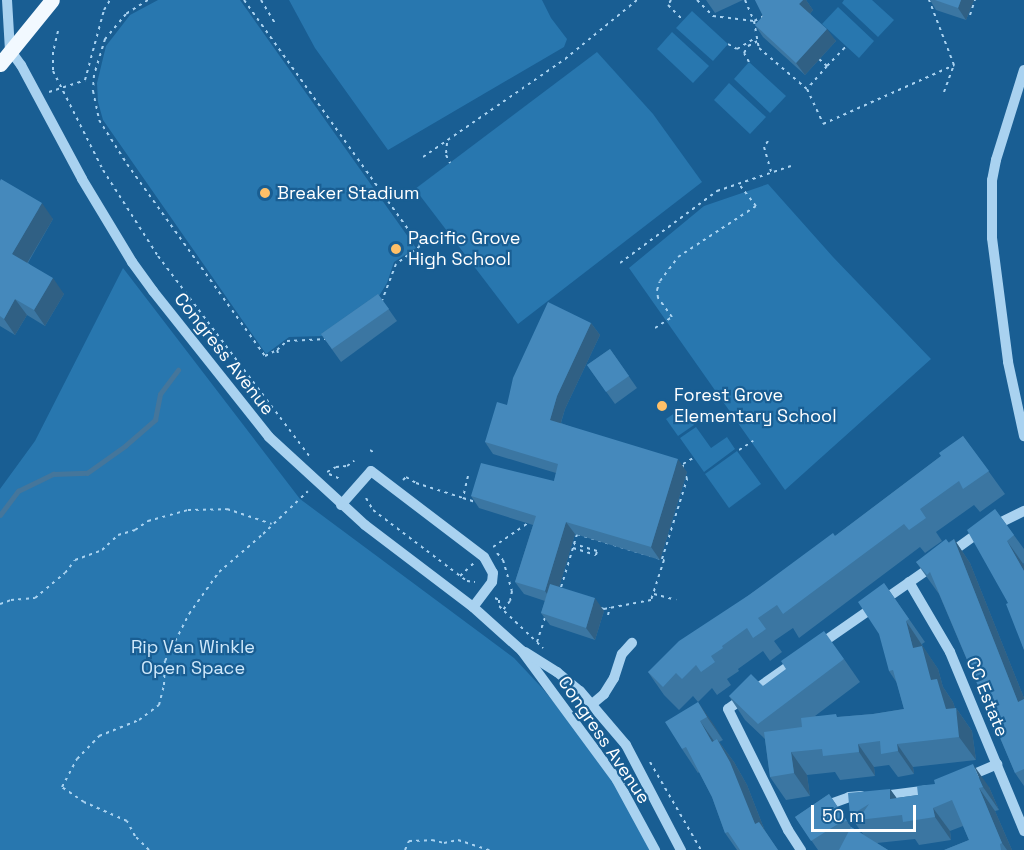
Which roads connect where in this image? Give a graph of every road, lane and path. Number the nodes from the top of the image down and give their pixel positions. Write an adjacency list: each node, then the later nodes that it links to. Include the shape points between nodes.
1 (7, 0): 22 (street, Congress Avenue)
2 (52, 0): 22 (main road)
3 (110, 0): 29 (path, via 85,80)
4 (148, 0): 42 (path, via 126,14 105,39 94,75 99,120 265,356 278,351 287,341)
5 (244, 0): 40 (path, via 420,246 396,264)
6 (261, 0): 17 (path)
7 (637, 0): 32 (path, via 565,59)
8 (671, 0): 15 (path, via 668,4)
9 (697, 0): 16 (path, via 713,16)
10 (745, 0): 16 (path)
11 (929, 0): 26 (path)
12 (975, 0): 14 (path)
13 (772, 11): 16 (path)
14 (970, 15)
15 (683, 20)
16 (754, 21): 19 (path)
17 (274, 22)
18 (58, 31): 29 (path, via 52,63)
19 (757, 39): 20 (path, via 737,49); 24 (path, via 744,53); 30 (path, via 759,48)
20 (728, 44)
21 (846, 46): 27 (path)
22 (5, 47): 25 (main road); 56 (street, Congress Avenue, via 132,262 249,414)
23 (819, 59): 27 (path)
24 (749, 62)
25 (0, 64)
26 (954, 65): 30 (path, via 823,124); 31 (path)
27 (827, 66): 30 (path)
28 (1024, 70): 43 (street, via 996,160 992,204 1002,321)
29 (60, 88): 49 (path, via 103,170 158,255)
30 (807, 89)
31 (944, 92)
32 (448, 141): 34 (path); 35 (path, via 446,155)
33 (768, 141): 37 (path, via 764,147)
34 (423, 157)
35 (450, 163)
36 (791, 166): 37 (path)
37 (771, 172): 38 (path)
38 (738, 183): 39 (path, via 717,191); 41 (path, via 756,206 678,257 657,290 658,298 672,317)
39 (620, 263)
40 (381, 303)
41 (656, 328)
42 (332, 338)
43 (1024, 436)
44 (753, 441): 46 (path)
45 (370, 450): 47 (path)
46 (739, 450)
47 (376, 454)
48 (693, 458): 65 (path, via 683,464 687,479)
49 (311, 460)
50 (354, 461): 52 (path)
51 (319, 466): 52 (path)
52 (327, 472): 54 (path)
53 (468, 476): 58 (path)
54 (340, 479)
55 (403, 481): 58 (path, via 406,477)
56 (316, 483): 60 (street, Congress Avenue); 63 (path)
57 (366, 498): 67 (path, via 373,510)
58 (463, 498): 59 (path)
59 (481, 503)
60 (341, 505): 74 (street, Congress Avenue); 74 (street, via 370,471 484,557 492,582)
61 (1024, 511): 68 (street, via 975,535)
62 (528, 523): 64 (path)
63 (272, 524): 73 (path, via 227,509 188,510 148,521 135,530 118,534 102,550 75,560 35,598); 92 (path, via 219,572 189,614 165,661 159,705 139,720 99,736 77,759 62,787 84,802 127,821)
64 (492, 548)
65 (662, 559): 70 (path); 75 (path, via 577,534 574,544 597,551 596,555 573,548 559,594 604,609)
66 (476, 562): 67 (path)
67 (460, 576): 69 (path)
68 (909, 582): 81 (street); 85 (street, CC Estate, via 950,652)
69 (477, 585)
70 (654, 594): 72 (path); 75 (path, via 647,602)
71 (495, 598): 78 (path)
72 (676, 600)
73 (0, 604)
74 (474, 607): 82 (street, Congress Avenue)
75 (610, 607): 77 (path)
76 (547, 612): 79 (path)
77 (608, 615)
78 (516, 622)
79 (537, 642)
80 (632, 643): 84 (street, via 622,654 604,694)
81 (814, 649)
82 (522, 651): 84 (street, Congress Avenue, via 557,672); 95 (street, Congress Avenue, via 616,780)
83 (804, 656): 90 (street, via 728,709)
84 (591, 705): 96 (street, Congress Avenue, via 626,745)
85 (997, 764): 86 (street); 91 (street, CC Estate)
86 (958, 780)
87 (939, 788): 88 (street, via 892,796 849,797)
88 (814, 811)
89 (797, 822): 90 (street)
90 (788, 830): 97 (street)
91 (1024, 831)
92 (149, 850)
93 (405, 850): 94 (path, via 409,841 432,840 458,840)
94 (489, 850)
95 (655, 850)
96 (681, 850)
97 (801, 850)

